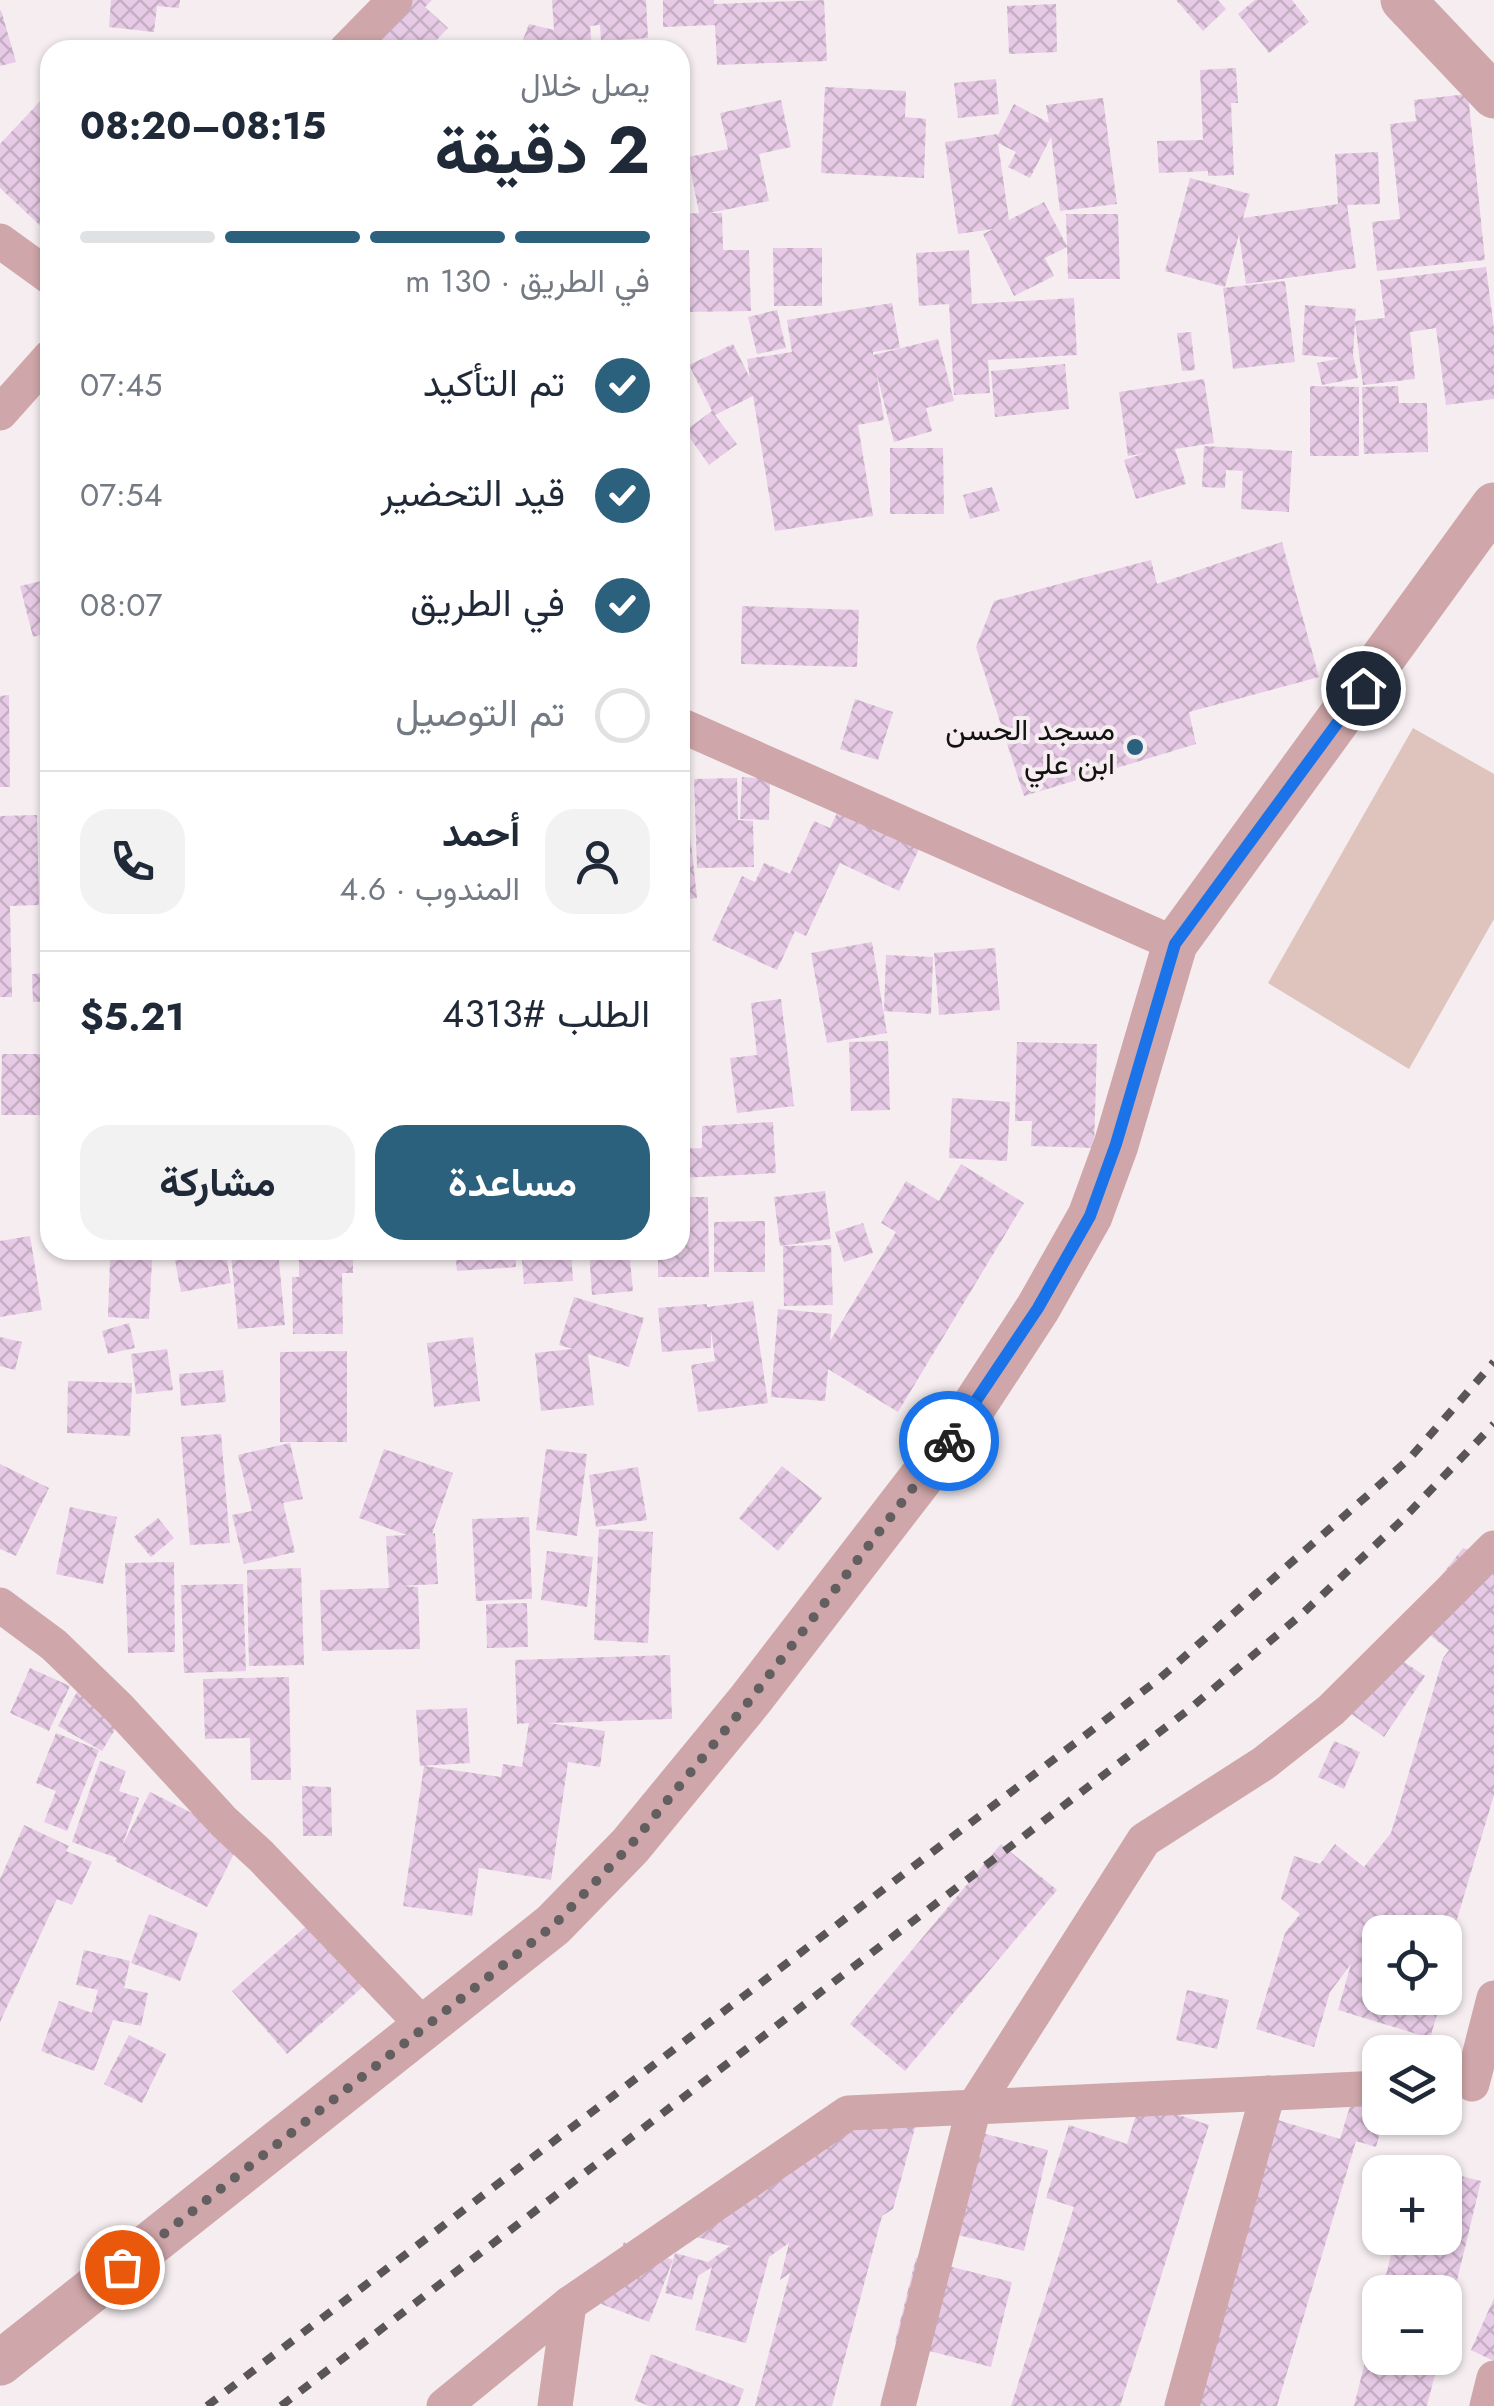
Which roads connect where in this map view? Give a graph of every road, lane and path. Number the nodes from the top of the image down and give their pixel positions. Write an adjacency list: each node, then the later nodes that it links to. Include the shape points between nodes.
1 (395, 0): 3 (street)
2 (1403, 0): 4 (street)
3 (356, 40)
4 (1494, 96)
5 (0, 241): 6 (street)
6 (40, 270)
7 (40, 368): 8 (street)
8 (0, 412)
9 (1494, 505): 11 (street)
10 (690, 729): 11 (street)
11 (1175, 944): 15 (street, via 1090,1216 961,1426 630,1846 554,1925)
12 (1494, 1548): 19 (street, via 1331,1710 1264,1763 1144,1840)
13 (0, 1605): 15 (street, via 54,1645 119,1708)
14 (1494, 1998): 16 (street)
15 (425, 2027): 21 (street)
16 (1470, 2084)
17 (1362, 2089): 18 (street)
18 (1268, 2093): 19 (street); 26 (street)
19 (974, 2107): 20 (street, via 848,2113); 25 (street)
20 (569, 2304): 23 (street); 24 (street)
21 (0, 2363)
22 (1494, 2378): 27 (street)
23 (444, 2406)
24 (555, 2406)
25 (898, 2406)
26 (1182, 2406)
27 (1487, 2406)

